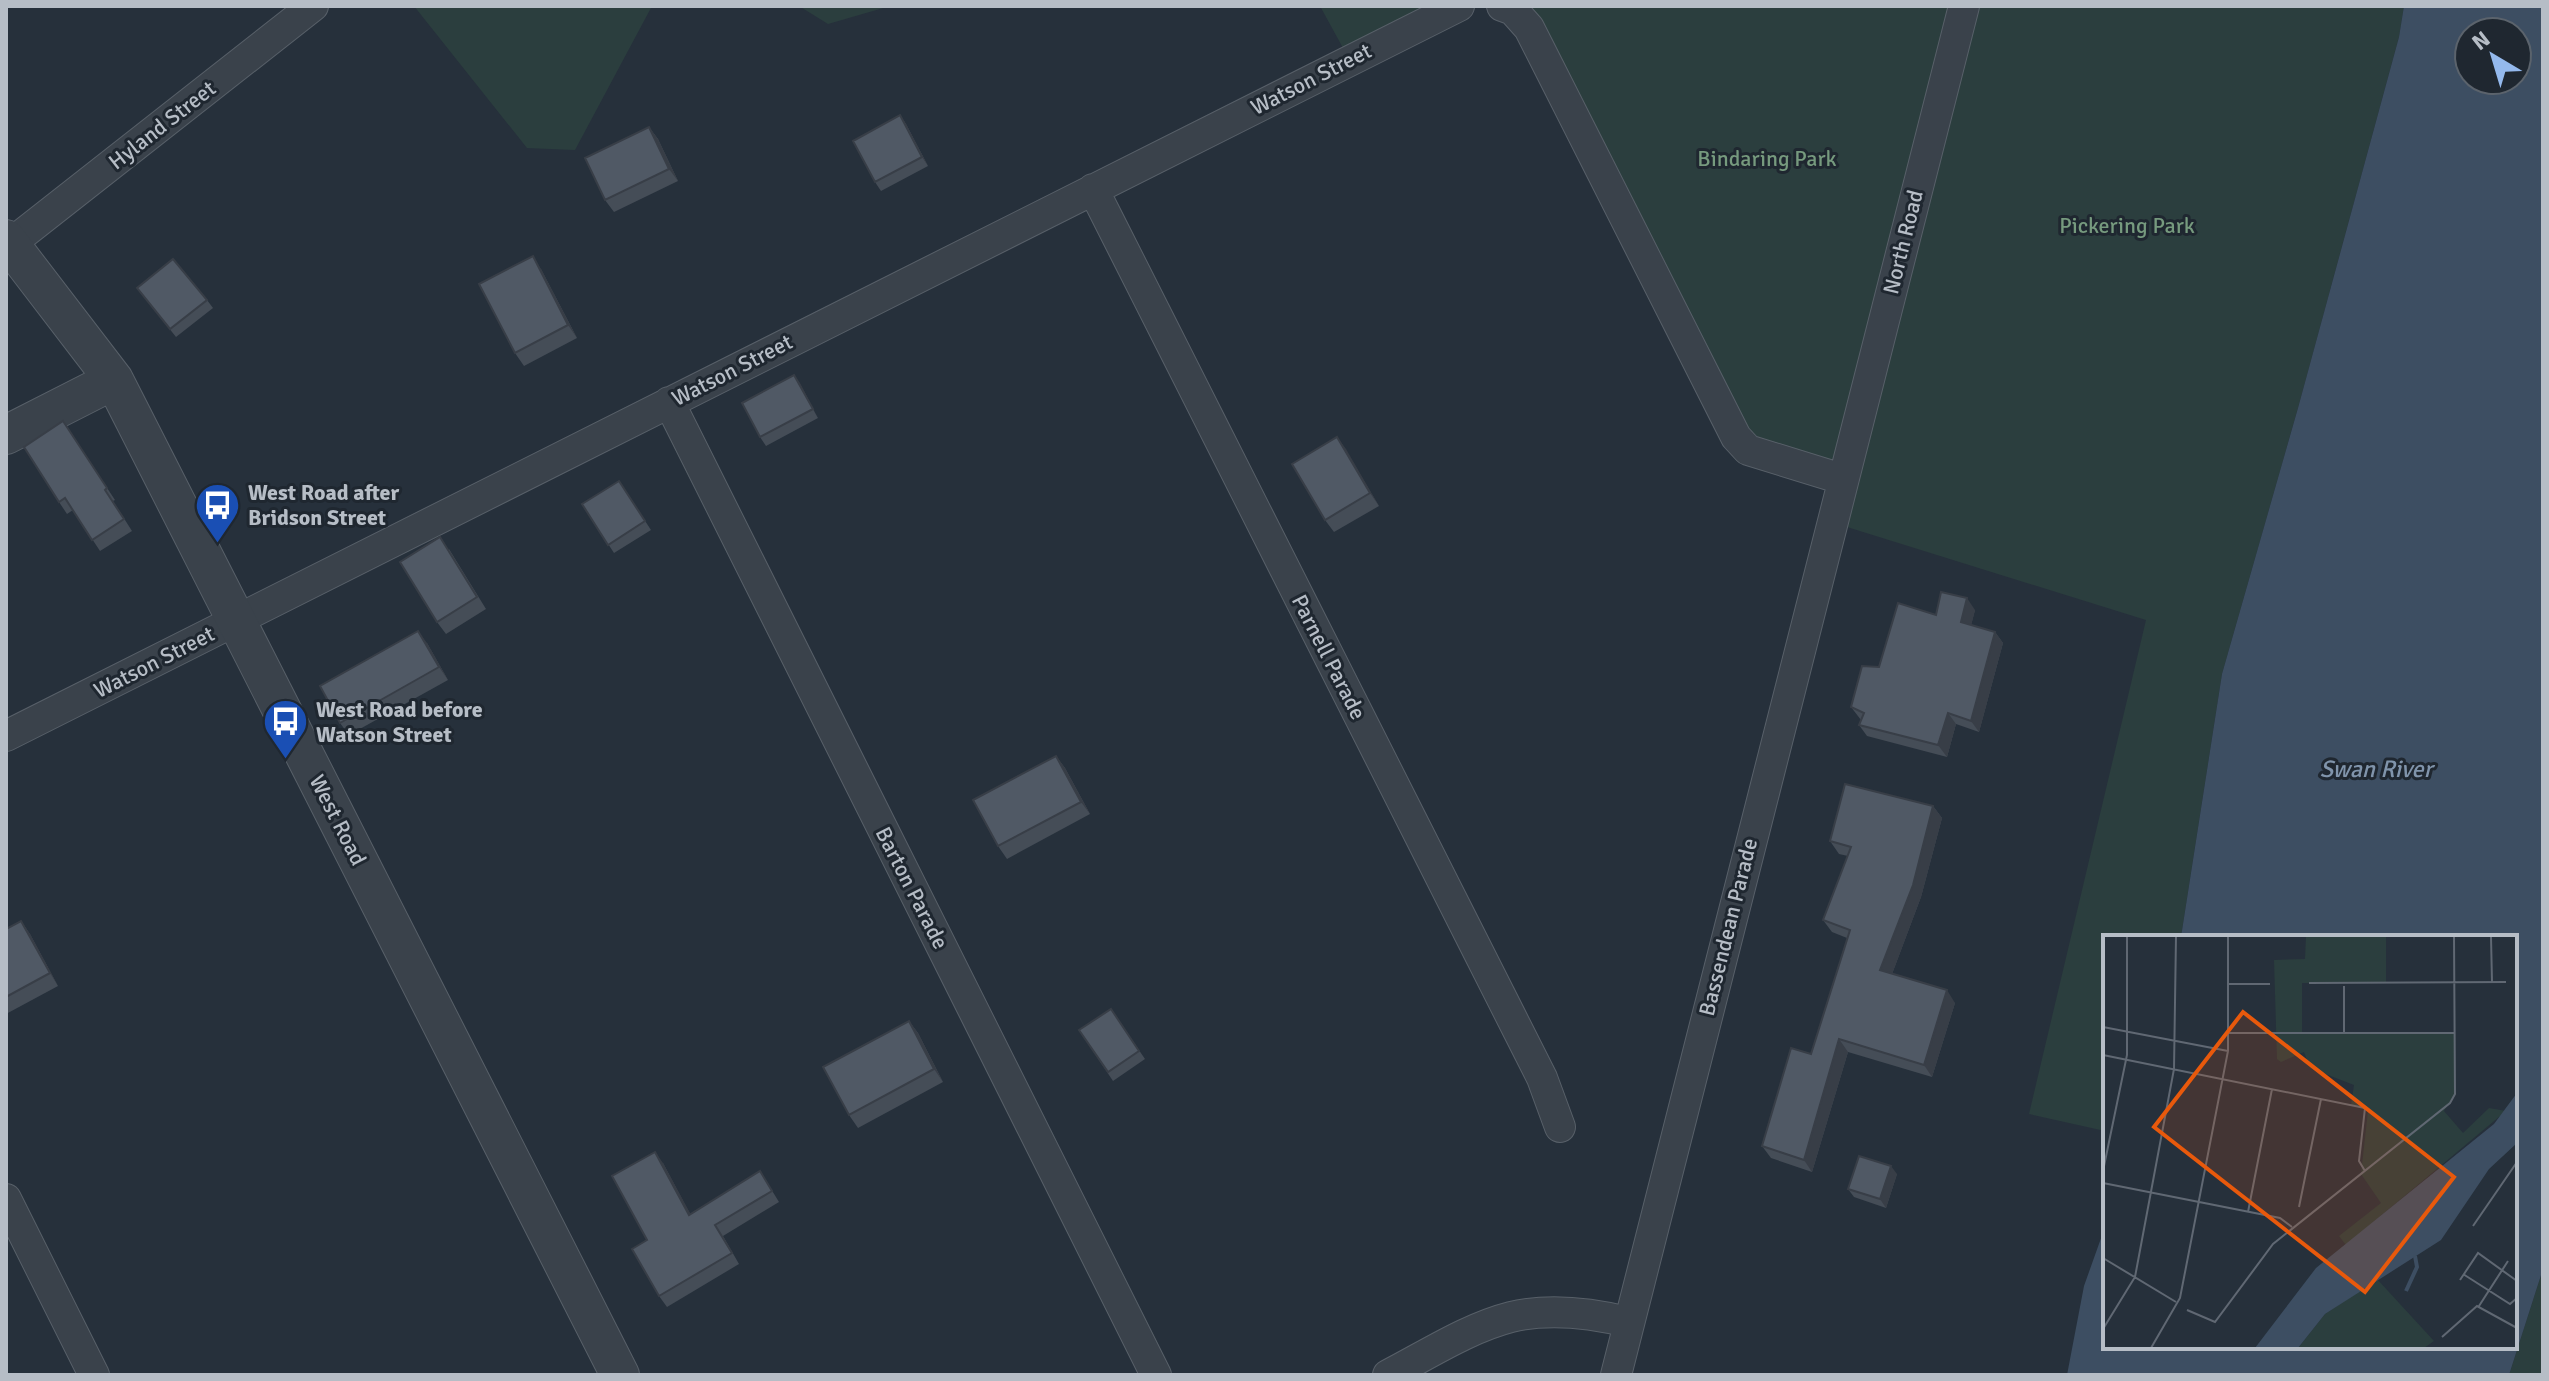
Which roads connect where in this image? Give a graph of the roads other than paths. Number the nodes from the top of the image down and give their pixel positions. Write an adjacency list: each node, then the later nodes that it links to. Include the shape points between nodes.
1 (313, 6): 6 (street, Hyland Street)
2 (1459, 6): 5 (street, Watson Street)
3 (1502, 6): 10 (street, via 1529,28 1736,437 1748,450)
4 (1964, 6): 10 (street, North Road)
5 (1093, 189): 8 (street, Watson Street); 13 (street, Parnell Parade, via 1542,1078)
6 (8, 241): 7 (street, West Road)
7 (114, 380): 9 (street); 11 (street, West Road)
8 (669, 402): 11 (street, Watson Street); 18 (street, Barton Parade)
9 (6, 435)
10 (1842, 479): 15 (street, Bassendean Parade)
11 (236, 620): 12 (street, Watson Street); 17 (street, West Road)
12 (6, 736)
13 (1560, 1127)
14 (6, 1199): 16 (street)
15 (1628, 1322): 19 (street, via 1599,1315 1511,1317); 20 (street, Bassendean Parade)
16 (94, 1375)
17 (620, 1375)
18 (1156, 1375)
19 (1388, 1375)
20 (1616, 1375)

